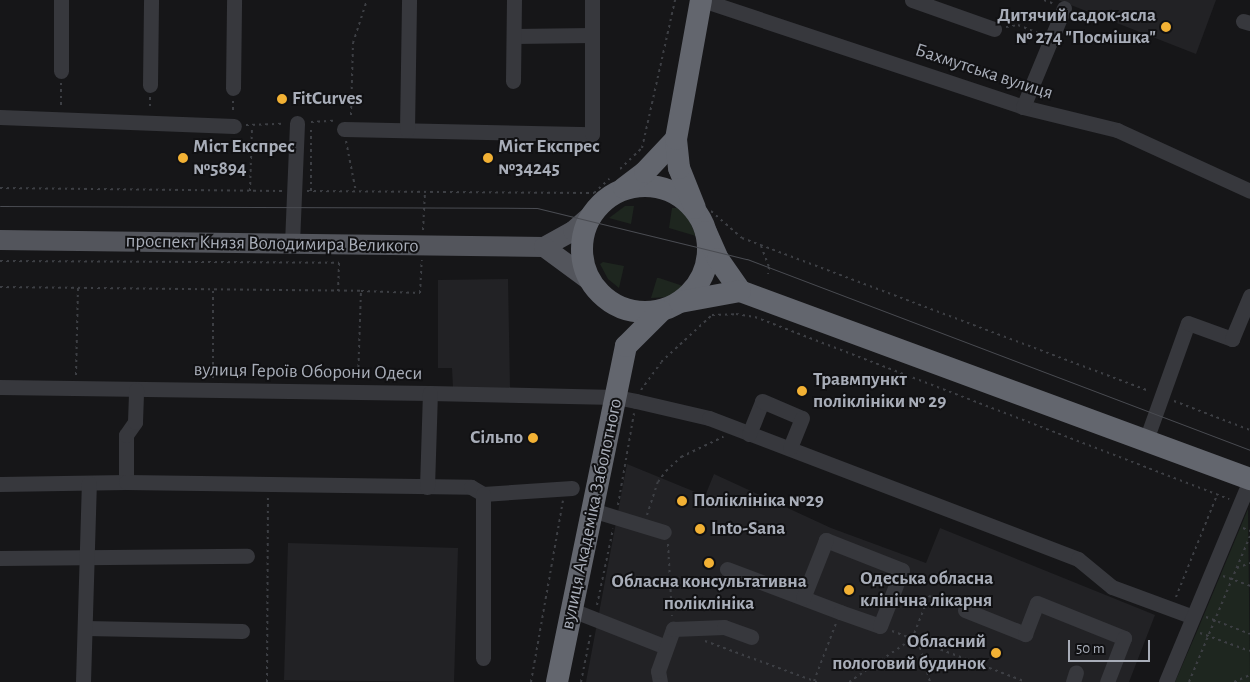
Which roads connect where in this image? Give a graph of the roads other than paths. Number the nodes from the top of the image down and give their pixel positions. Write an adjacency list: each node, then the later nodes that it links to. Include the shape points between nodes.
1 (61, 0): 13 (street)
2 (151, 0): 15 (street)
3 (234, 0): 16 (street)
4 (410, 0): 22 (street)
5 (514, 0): 12 (street)
6 (592, 0): 11 (street)
7 (701, 0): 17 (street, Бахмутська вулиця); 23 (highway)
8 (912, 0): 10 (street)
9 (1064, 8): 17 (street)
10 (994, 29)
11 (592, 35): 12 (street); 22 (street, via 592,134)
12 (514, 36): 14 (street)
13 (61, 71)
14 (513, 81)
15 (150, 85)
16 (233, 88)
17 (1023, 107): 25 (street, Бахмутська вулиця, via 1117,130)
18 (0, 117): 20 (street)
19 (304, 123): 29 (street)
20 (234, 126)
21 (344, 129): 22 (street)
22 (407, 130)
23 (676, 139): 24 (highway, via 645,172); 27 (highway, via 679,168)
24 (623, 189): 26 (highway, via 610,195); 27 (highway, via 644,185 665,188 683,198)
25 (1250, 191)
26 (590, 216): 30 (main road); 31 (highway, via 581,244 583,262)
27 (704, 217): 32 (highway, via 718,259); 34 (highway, via 708,256 704,274 694,290)
28 (0, 240): 29 (main road, проспект Князя Володимира Великого)
29 (292, 243): 30 (main road, проспект Князя Володимира Великого)
30 (544, 247): 31 (main road)
31 (596, 288): 34 (highway, via 621,308 641,313); 35 (highway)
32 (740, 291): 34 (highway); 41 (highway)
33 (1250, 296): 41 (street, via 1232,339 1188,323)
34 (671, 307): 35 (highway)
35 (626, 346): 39 (highway, вулиця Академіка Заболотного)
36 (0, 387): 37 (street, вулиця Героїв Оборони Одеси)
37 (136, 390): 38 (street, вулиця Героїв Оборони Одеси); 44 (street, via 135,422 126,435)
38 (430, 393): 39 (street, вулиця Героїв Оборони Одеси); 47 (street)
39 (626, 399): 40 (street, вулиця Героїв Оборони Одеси, via 709,418); 50 (highway, вулиця Академіка Заболотного)
40 (744, 432): 42 (street, вулиця Героїв Оборони Одеси); 42 (street, via 762,401 802,418)
41 (1146, 440): 43 (highway)
42 (790, 448): 59 (street, вулиця Героїв Оборони Одеси, via 1078,559 1112,587)
43 (1250, 479): 59 (street)
44 (126, 482): 45 (street); 47 (street)
45 (89, 483): 46 (street); 54 (street)
46 (0, 484)
47 (426, 487): 49 (street, via 470,488)
48 (568, 488): 49 (street)
49 (483, 494): 64 (street)
50 (592, 510): 51 (street); 57 (highway, вулиця Академіка Заболотного)
51 (664, 532)
52 (247, 556): 54 (street)
53 (0, 558): 54 (street)
54 (86, 558): 60 (street)
55 (727, 569): 56 (street)
56 (804, 598): 56 (street, via 826,540 902,570 880,626)
57 (572, 610): 63 (street); 66 (highway, вулиця Академіка Заболотного)
58 (965, 610): 68 (street, via 1026,634 1037,604 1124,638)
59 (1192, 619): 69 (street)
60 (85, 628): 61 (street); 65 (street)
61 (242, 630)
62 (751, 637): 63 (street, via 724,627 673,629)
63 (666, 647): 67 (street, via 658,671)
64 (483, 658)
65 (83, 682)
66 (557, 682)
67 (660, 682)
68 (1107, 682)
69 (1166, 682)

